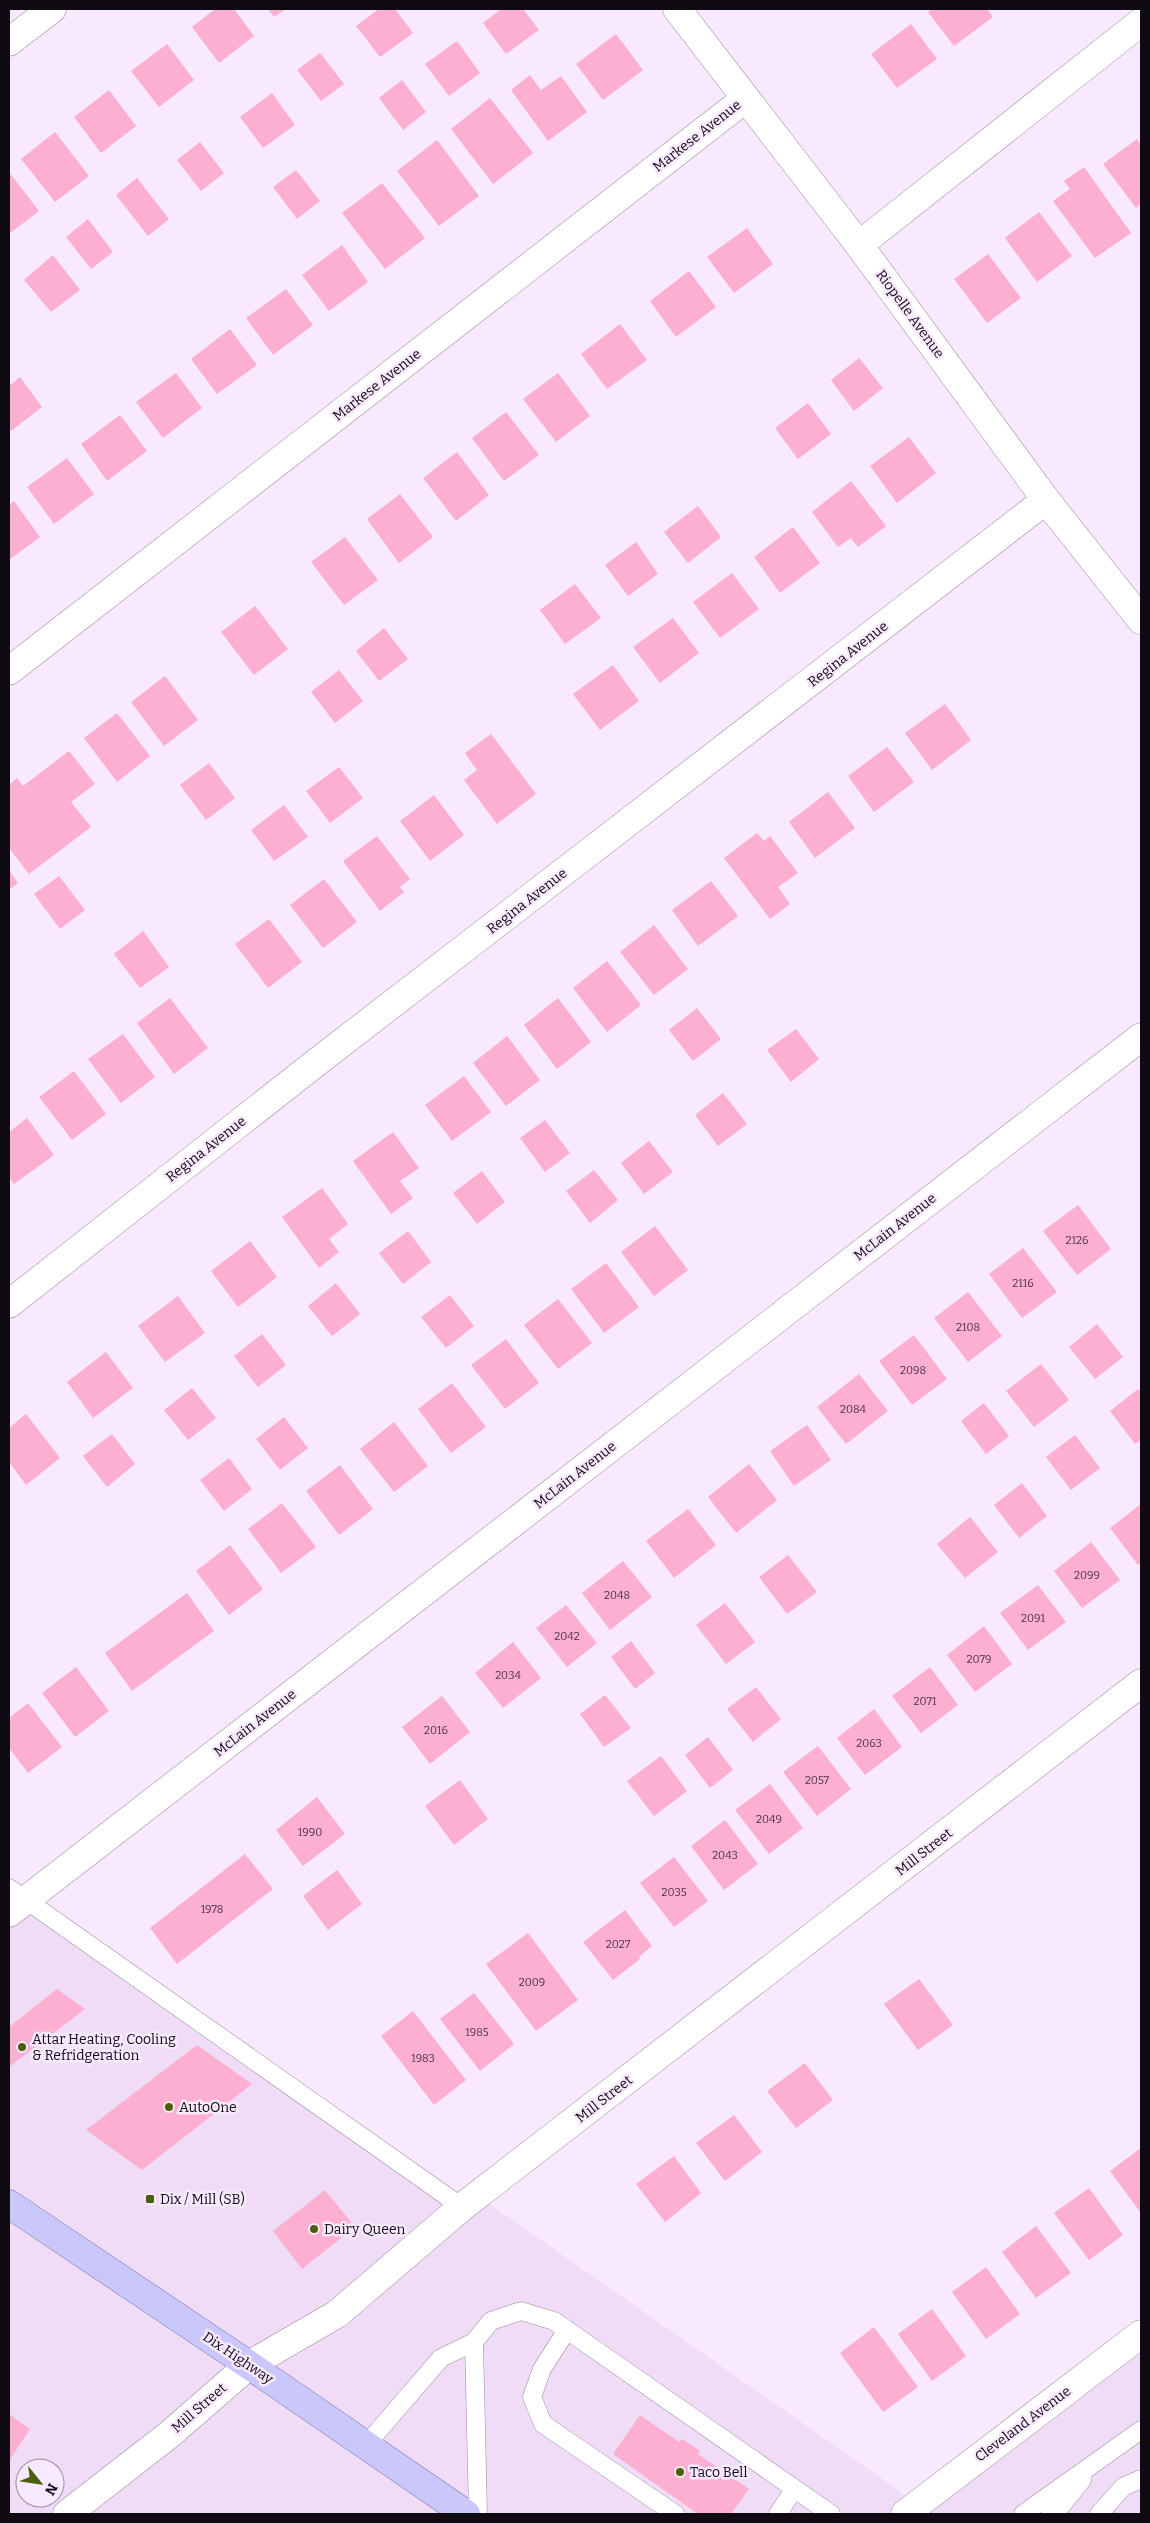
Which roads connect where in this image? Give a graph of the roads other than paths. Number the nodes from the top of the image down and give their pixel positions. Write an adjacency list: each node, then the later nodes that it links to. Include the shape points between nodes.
1 (52, 9): 4 (street)
2 (677, 9): 5 (street, Riopelle Avenue)
3 (1141, 22): 6 (street)
4 (9, 42)
5 (745, 99): 6 (street, Riopelle Avenue); 9 (street, Markese Avenue)
6 (859, 245): 7 (street, Riopelle Avenue)
7 (1046, 500): 8 (street, Riopelle Avenue); 11 (street, Regina Avenue)
8 (1141, 620)
9 (9, 671)
10 (1141, 1037): 13 (street, McLain Avenue)
11 (9, 1304)
12 (1141, 1683): 15 (street, Mill Street)
13 (15, 1901): 15 (lane)
14 (9, 2204): 19 (main road, Dix Highway)
15 (462, 2207): 19 (street, Mill Street, via 337,2314)
16 (567, 2330): 18 (lane, via 554,2321 521,2311 491,2321); 24 (lane); 28 (lane, via 542,2369 532,2397 543,2424)
17 (1141, 2334): 31 (street, Cleveland Avenue)
18 (474, 2342): 21 (lane, via 441,2358); 27 (lane)
19 (249, 2365): 21 (main road, Dix Highway); 25 (street, Mill Street, via 170,2434)
20 (1141, 2430): 22 (lane)
21 (366, 2445): 26 (main road, Dix Highway)
22 (1094, 2463): 32 (lane); 33 (lane, via 1061,2506)
23 (1141, 2478): 34 (lane, via 1123,2487)
24 (794, 2489): 29 (lane); 30 (lane)
25 (67, 2514)
26 (466, 2514)
27 (478, 2514)
28 (675, 2514)
29 (778, 2514)
30 (831, 2514)
31 (905, 2514)
32 (1023, 2514)
33 (1050, 2514)
34 (1098, 2514)

